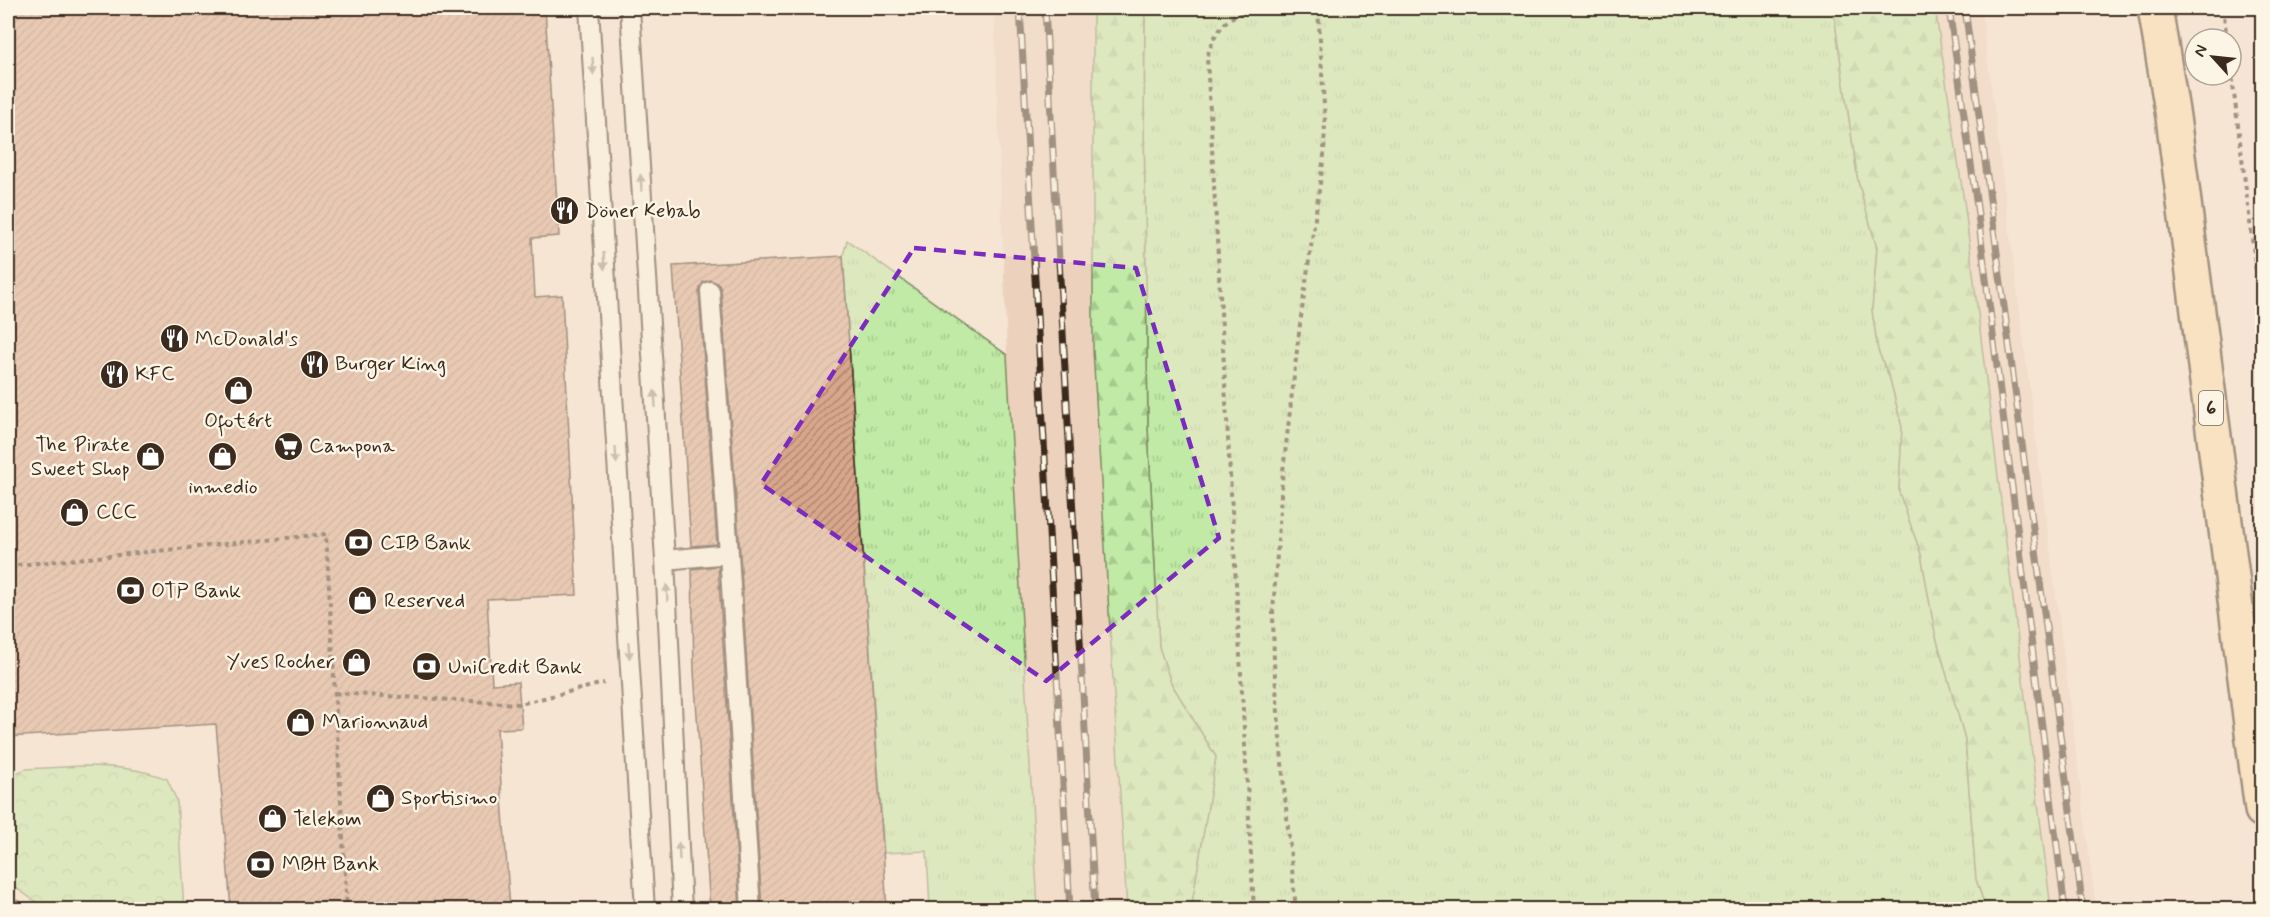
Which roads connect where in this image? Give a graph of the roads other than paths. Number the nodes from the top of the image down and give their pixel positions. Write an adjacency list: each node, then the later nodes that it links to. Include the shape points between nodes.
1 (589, 8): 8 (lane, one-way to 8)
2 (630, 8): 6 (lane, one-way to 2)
3 (2155, 8): 7 (main road, 6, via 2173,117)
4 (710, 291): 5 (lane)
5 (729, 554): 6 (lane); 10 (lane)
6 (665, 560): 9 (lane, one-way to 6)
7 (2262, 810)
8 (645, 909)
9 (682, 909)
10 (751, 909)

